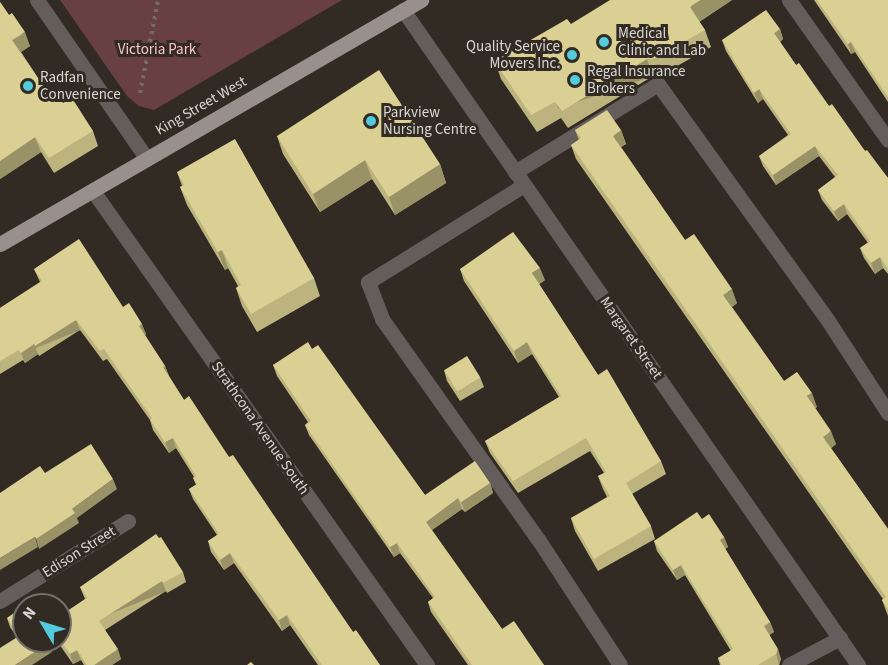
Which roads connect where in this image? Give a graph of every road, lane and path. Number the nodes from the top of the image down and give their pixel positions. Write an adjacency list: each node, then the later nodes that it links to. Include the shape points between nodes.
1 (37, 0): 8 (street)
2 (158, 0): 6 (path)
3 (421, 0): 5 (main road, King Street West)
4 (789, 0): 7 (street)
5 (403, 10): 8 (main road, King Street West); 9 (street, Margaret Street)
6 (140, 93)
7 (888, 139)
8 (147, 159): 11 (main road, King Street West)
9 (515, 172): 10 (street, Margaret Street); 13 (street, via 658,84 828,319)
10 (524, 185): 16 (street, Margaret Street); 18 (street, via 368,282 381,319 538,539)
11 (93, 191): 12 (main road, King Street West); 17 (street, Strathcona Avenue South)
12 (0, 244)
13 (888, 413)
14 (128, 521): 15 (street, Edison Street)
15 (0, 601)
16 (840, 638): 19 (street); 20 (street, Margaret Street)
17 (427, 665)
18 (620, 665)
19 (789, 665)
20 (858, 665)

